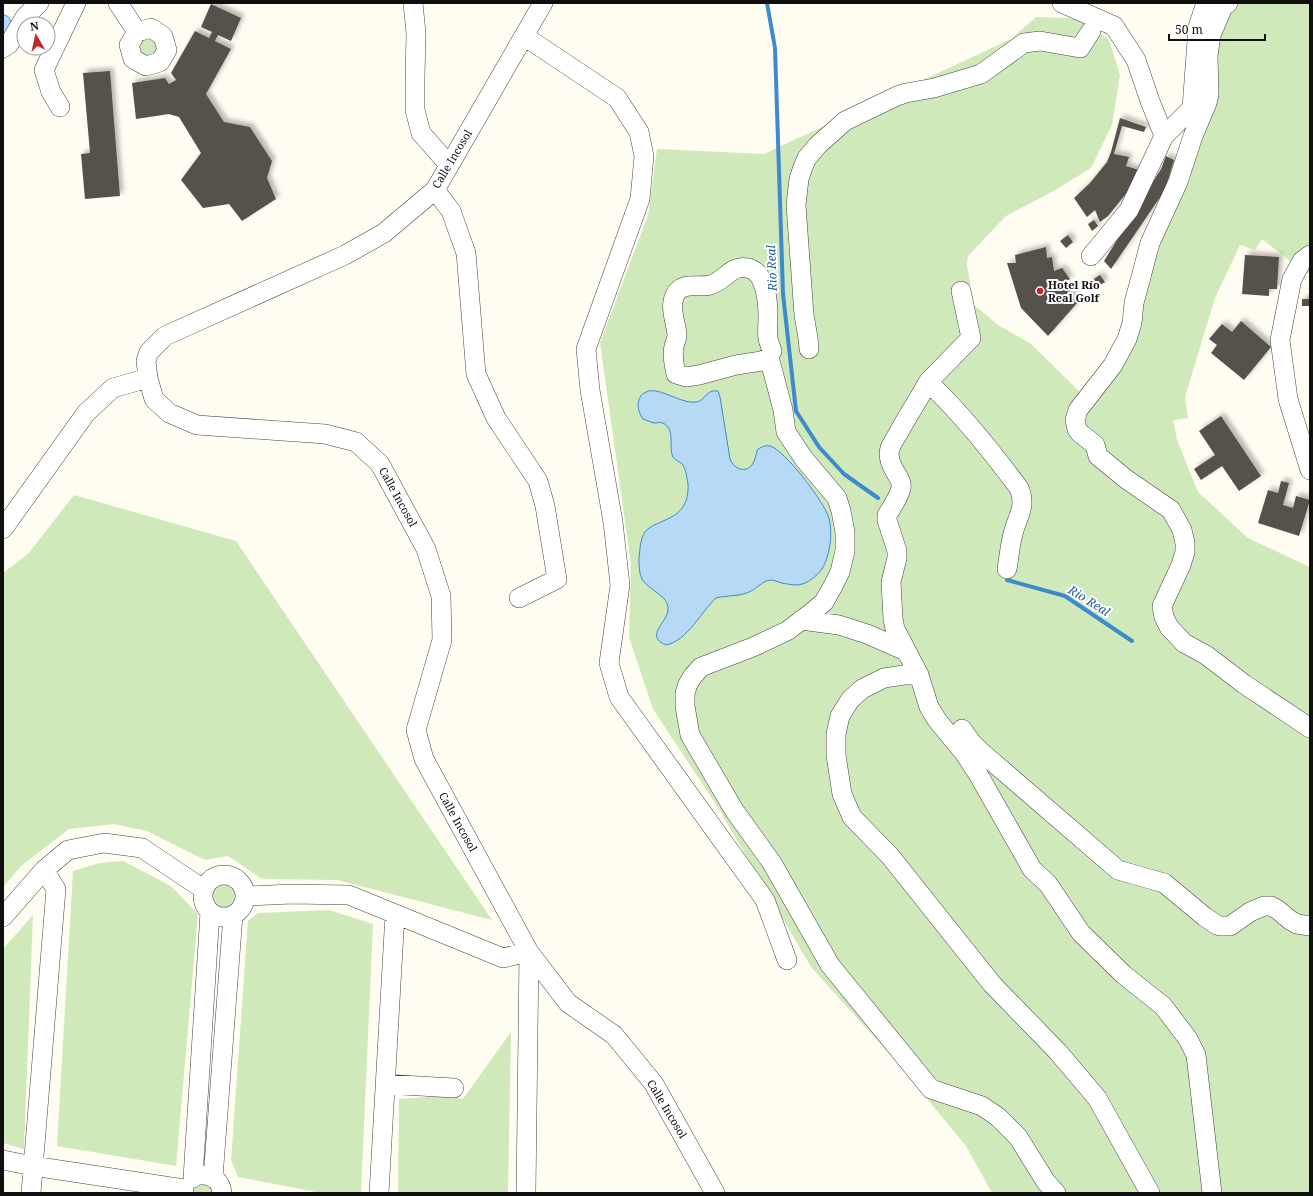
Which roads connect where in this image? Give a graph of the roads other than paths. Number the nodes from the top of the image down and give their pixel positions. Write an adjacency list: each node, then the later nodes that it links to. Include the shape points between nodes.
1 (39, 3): 12 (street, via 25,17 9,44)
2 (76, 3): 13 (street, via 44,70 51,92)
3 (118, 3): 10 (street)
4 (413, 3): 15 (street, via 416,33 416,110 421,133)
5 (543, 3): 11 (street, Calle Incosol)
6 (1062, 3): 14 (street, via 1114,26 1136,60)
7 (1206, 3): 14 (street, via 1198,27 1192,108)
8 (1228, 3): 32 (street, via 1211,35 1207,103 1192,136 1178,182 1150,243 1127,339 1113,365 1078,410 1075,420 1080,433 1095,445 1098,456 1171,510 1182,530 1185,552 1162,606 1164,617 1170,627 1184,644 1206,655)
9 (1090, 31): 20 (street, via 1080,48 1040,42 1024,43 981,74 897,96 844,121 818,145 803,167 796,205)
10 (137, 32)
11 (524, 36): 15 (street, Calle Incosol); 42 (street, via 617,98 639,132 644,156 640,199 586,349 590,390 613,522 620,585 609,663 619,697 765,900)
12 (3, 48)
13 (60, 108)
14 (1164, 136): 18 (street, via 1130,210)
15 (449, 165): 16 (street, Calle Incosol)
16 (435, 190): 22 (street, Calle Incosol, via 384,233 345,255 164,336 149,352 146,361); 27 (street, via 451,211 466,253 476,374 496,418 538,481 545,506 557,579)
17 (1310, 255): 24 (street, via 1302,261 1292,279 1280,340 1288,400)
18 (1091, 256)
19 (961, 291): 23 (street, via 971,338)
20 (808, 349)
21 (772, 351): 28 (street, via 768,340 766,293 762,281 751,269 736,268 717,283 692,285 679,289 675,295 672,305 677,335 673,362 676,374 686,377 699,375 762,361 768,357 783,410 786,432 804,459 837,498 841,511 845,551 840,572 824,602)
22 (148, 378): 25 (street, via 113,388 86,413); 41 (street, Calle Incosol, via 154,399 169,413 197,425 325,434 356,442 380,464 426,549 441,596 442,640 416,730 424,759)
23 (928, 382): 26 (street, via 946,399 1020,488 1021,512 1013,532); 29 (street, via 890,448 889,458 902,487 887,515 887,520 897,550 891,582 895,629)
24 (1310, 470)
25 (3, 529)
26 (1007, 569)
27 (519, 598)
28 (801, 620): 29 (street, via 839,625); 53 (street, via 787,631 701,668 688,684 685,693 690,735 734,810 772,863 830,965 931,1089 982,1106 998,1117 1018,1137 1046,1182)
29 (906, 651): 30 (street)
30 (919, 675): 31 (street); 54 (street, via 884,678 862,689 850,700 840,716 836,734 836,755 842,794 852,817 894,861 992,984 1058,1052 1097,1098)
31 (925, 693): 40 (street, via 964,731 980,751 1118,870 1164,883 1217,925 1230,926 1250,912 1271,906 1297,924); 55 (street, via 929,707 978,774 1032,869 1048,884 1082,933 1124,975 1163,1006 1188,1039 1196,1055)
32 (1310, 728)
33 (44, 870): 34 (street, via 68,850 112,844 142,848); 39 (street); 46 (street, via 56,889)
34 (203, 889): 35 (street, via 212,878 224,874 231,875 242,883); 36 (street, via 203,902)
35 (246, 896): 37 (street, via 349,895); 38 (street, via 242,907)
36 (210, 912): 38 (street, via 221,917); 48 (street)
37 (395, 914): 41 (street, via 503,958); 43 (street)
38 (233, 915): 47 (street)
39 (3, 917)
40 (1310, 926)
41 (529, 952): 51 (street); 52 (street, Calle Incosol, via 568,1003 614,1036 654,1084)
42 (787, 960)
43 (385, 1084): 44 (street); 50 (street)
44 (454, 1088)
45 (3, 1160): 46 (street)
46 (33, 1166): 48 (street); 49 (street)
47 (218, 1185): 48 (street, via 203,1174)
48 (187, 1187)
49 (31, 1193)
50 (379, 1193)
51 (526, 1193)
52 (715, 1193)
53 (1056, 1193)
54 (1150, 1193)
55 (1212, 1193)

